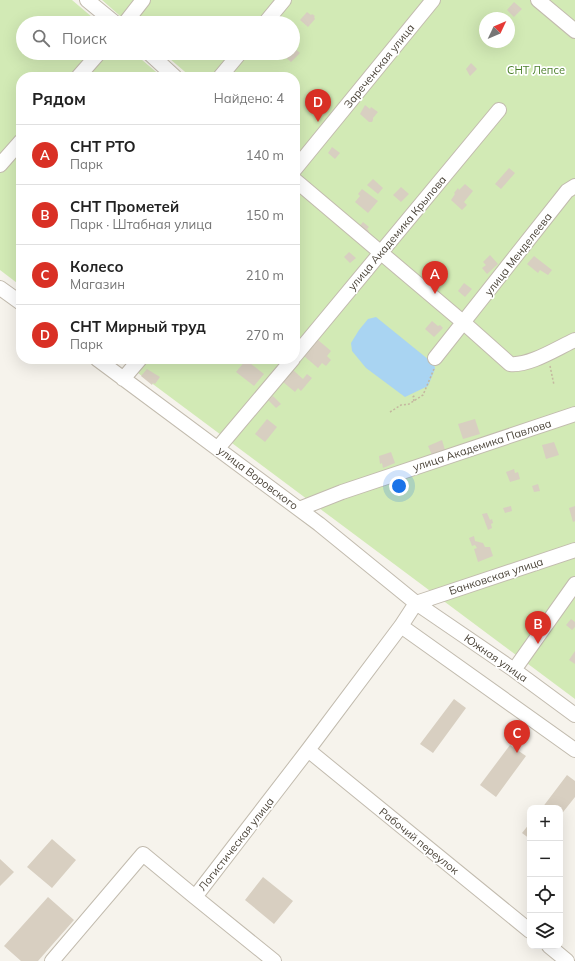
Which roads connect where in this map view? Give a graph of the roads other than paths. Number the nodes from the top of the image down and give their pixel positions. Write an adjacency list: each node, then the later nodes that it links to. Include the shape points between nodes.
1 (87, 0): 6 (street)
2 (143, 0): 7 (street)
3 (284, 0): 8 (street)
4 (434, 0): 18 (street, Зареченская улица)
5 (538, 0): 9 (street)
6 (106, 16)
7 (130, 16)
8 (271, 16)
9 (575, 31)
10 (93, 60): 13 (street)
11 (156, 60): 14 (street)
12 (234, 60): 15 (street)
13 (82, 72)
14 (169, 72)
15 (224, 72)
16 (499, 110): 22 (street, улица Академика Крылова)
17 (16, 147): 19 (street)
18 (300, 163)
19 (0, 165)
20 (300, 184): 22 (street)
21 (575, 186): 25 (street, улица Менделеева, via 567,191)
22 (381, 253): 25 (street); 27 (street, улица Академика Крылова)
23 (0, 288): 24 (street)
24 (16, 299)
25 (464, 323): 26 (street, via 510,364 517,365 547,354); 28 (street, улица Менделеева)
26 (575, 340)
27 (300, 350)
28 (435, 361)
29 (104, 364): 32 (street, улица Воровского)
30 (136, 364): 32 (street)
31 (289, 364): 34 (street)
32 (123, 379): 34 (street, улица Воровского)
33 (575, 414): 35 (street, улица Академика Павлова, via 416,466)
34 (218, 448): 35 (street, улица Воровского)
35 (299, 509): 38 (street, улица Воровского)
36 (575, 550): 38 (street, Банковская улица)
37 (575, 584): 40 (street)
38 (416, 603): 39 (street, Логистическая улица); 40 (street, Южная улица)
39 (401, 626): 42 (street, Логистическая улица); 43 (street)
40 (514, 670): 41 (street, Южная улица)
41 (575, 715)
42 (308, 750): 44 (street, Логистическая улица); 45 (street, Рабочий переулок)
43 (575, 750)
44 (195, 897): 47 (street, Логистическая улица, via 144,854); 48 (street)
45 (527, 929)
46 (552, 949): 49 (street)
47 (52, 961)
48 (274, 961)
49 (567, 961)

